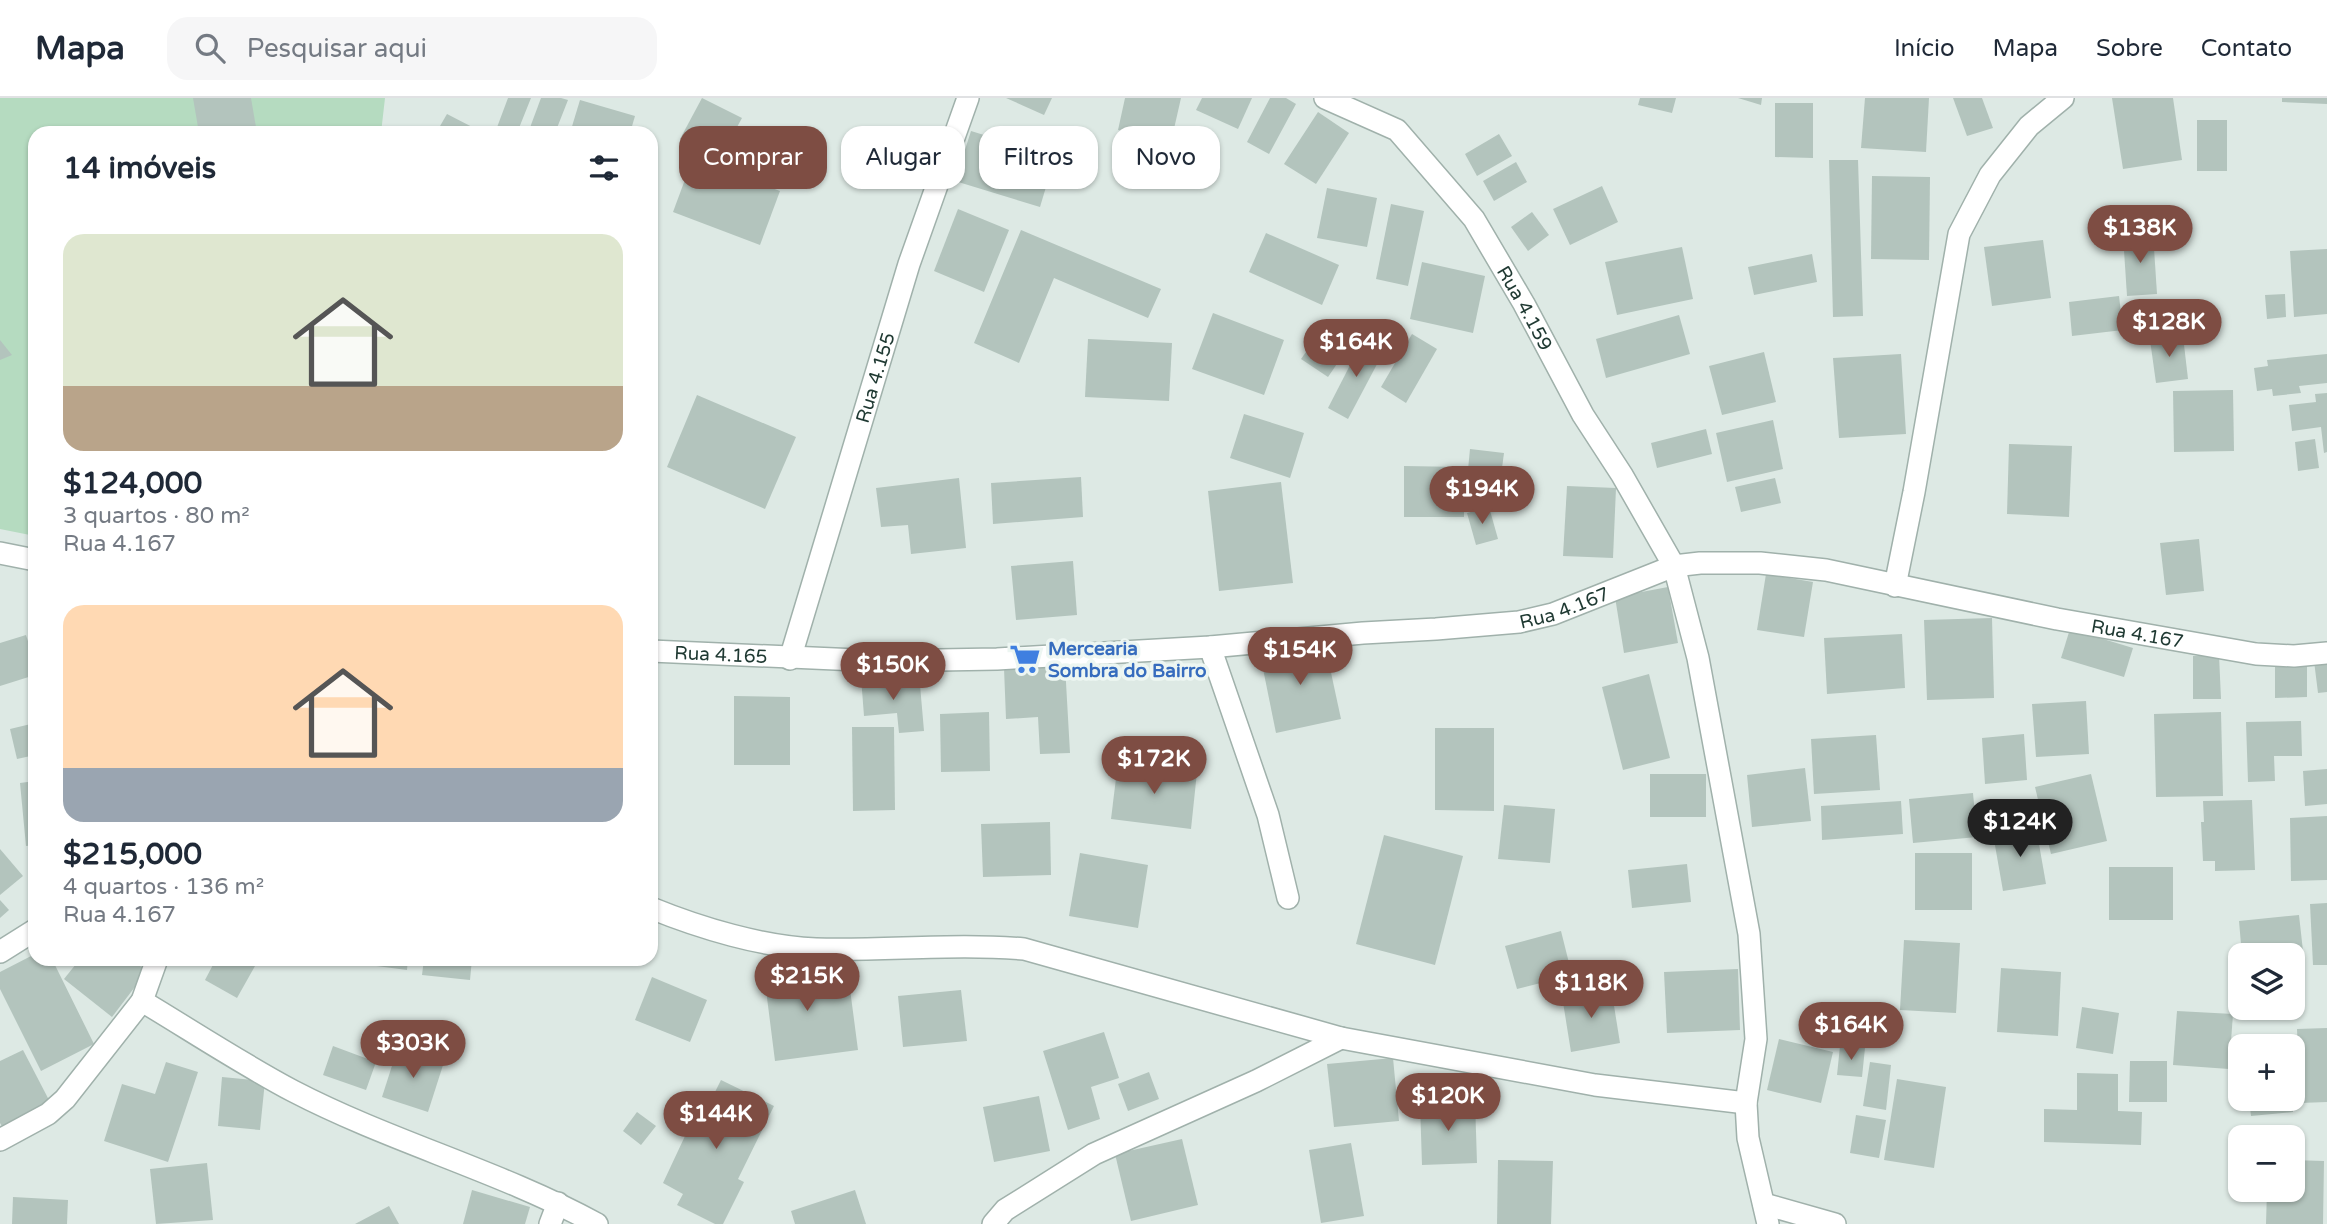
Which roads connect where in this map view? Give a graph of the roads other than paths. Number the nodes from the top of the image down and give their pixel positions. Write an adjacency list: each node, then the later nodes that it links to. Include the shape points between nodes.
1 (968, 98): 11 (street, Rua 4.155, via 909,264)
2 (1325, 98): 6 (street, Rua 4.159, via 1397,130 1474,219)
3 (2063, 98): 7 (street, via 2029,126 1990,175 1959,234)
4 (0, 553): 5 (street)
5 (28, 559)
6 (1674, 566): 7 (street, Rua 4.167, via 1760,563 1826,570); 8 (street, Rua 4.167, via 1553,614 1519,622); 19 (street, Rua 4.159, via 1698,658 1749,934 1756,1040)
7 (1895, 586): 10 (street, Rua 4.167, via 2178,642 2256,654)
8 (1210, 647): 11 (street, Rua 4.167, via 997,659); 12 (street, via 1268,815)
9 (658, 651): 11 (street, Rua 4.165)
10 (2327, 653)
11 (790, 659)
12 (1288, 898)
13 (658, 911): 18 (street, via 696,926 815,949 1024,949)
14 (28, 934): 15 (street)
15 (0, 952)
16 (154, 966): 17 (street)
17 (142, 1001): 20 (street, via 65,1098 48,1114); 21 (street, via 294,1091)
18 (1341, 1038): 19 (street, via 1595,1085); 25 (street, via 1094,1154 1005,1210)
19 (1746, 1104): 22 (street, Rua 4.159, via 1748,1138)
20 (0, 1140)
21 (558, 1203): 23 (street); 24 (street)
22 (1766, 1214): 26 (street)
23 (550, 1224)
24 (597, 1224)
25 (993, 1224)
26 (1835, 1224)

